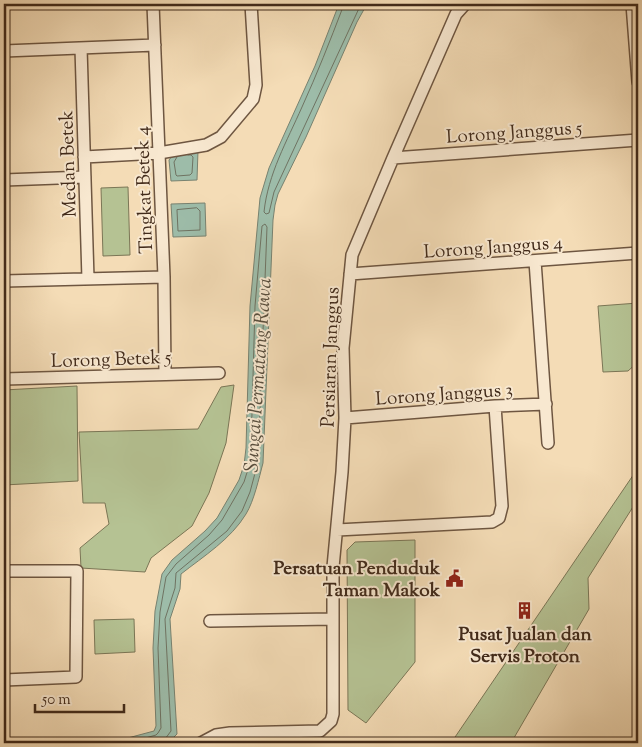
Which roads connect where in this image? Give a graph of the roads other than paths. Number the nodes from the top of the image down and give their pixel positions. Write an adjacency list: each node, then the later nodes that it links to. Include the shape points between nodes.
1 (153, 4): 5 (street, Tingkat Betek 4)
2 (251, 4): 10 (street, via 256,85 253,99 221,137 206,145)
3 (465, 4): 12 (street, Persiaran Janggus, via 456,14)
4 (632, 4): 8 (street)
5 (155, 45): 6 (street); 10 (street, Tingkat Betek 4)
6 (81, 48): 7 (street); 11 (street, Medan Betek)
7 (4, 51)
8 (638, 82)
9 (638, 140): 12 (street, Lorong Janggus 5)
10 (159, 153): 11 (street); 18 (street, Tingkat Betek 4)
11 (84, 157): 13 (street, Medan Betek)
12 (393, 158): 17 (street, Persiaran Janggus, via 352,255)
13 (85, 177): 14 (street); 19 (street, Medan Betek)
14 (4, 180)
15 (638, 253): 16 (street, Lorong Janggus 4)
16 (535, 261): 17 (street, Lorong Janggus 4); 24 (street)
17 (350, 274): 26 (street, Persiaran Janggus, via 343,348)
18 (164, 277): 19 (street); 22 (street, Tingkat Betek 4)
19 (88, 279): 20 (street)
20 (4, 281)
21 (219, 372): 22 (street, Lorong Betek 5)
22 (166, 374): 23 (street, Lorong Betek 5)
23 (4, 379)
24 (546, 404): 25 (street, Lorong Janggus 3); 27 (street)
25 (495, 406): 26 (street, Lorong Janggus 3); 28 (street, via 502,506 498,518 492,522)
26 (345, 418): 28 (street, Persiaran Janggus)
27 (548, 443)
28 (337, 530): 30 (street, Persiaran Janggus)
29 (4, 571): 32 (street, via 76,571 76,678)
30 (333, 619): 31 (street); 33 (street, Persiaran Janggus, via 331,721 320,731 230,733 216,735)
31 (210, 621)
32 (4, 680)
33 (201, 743)

